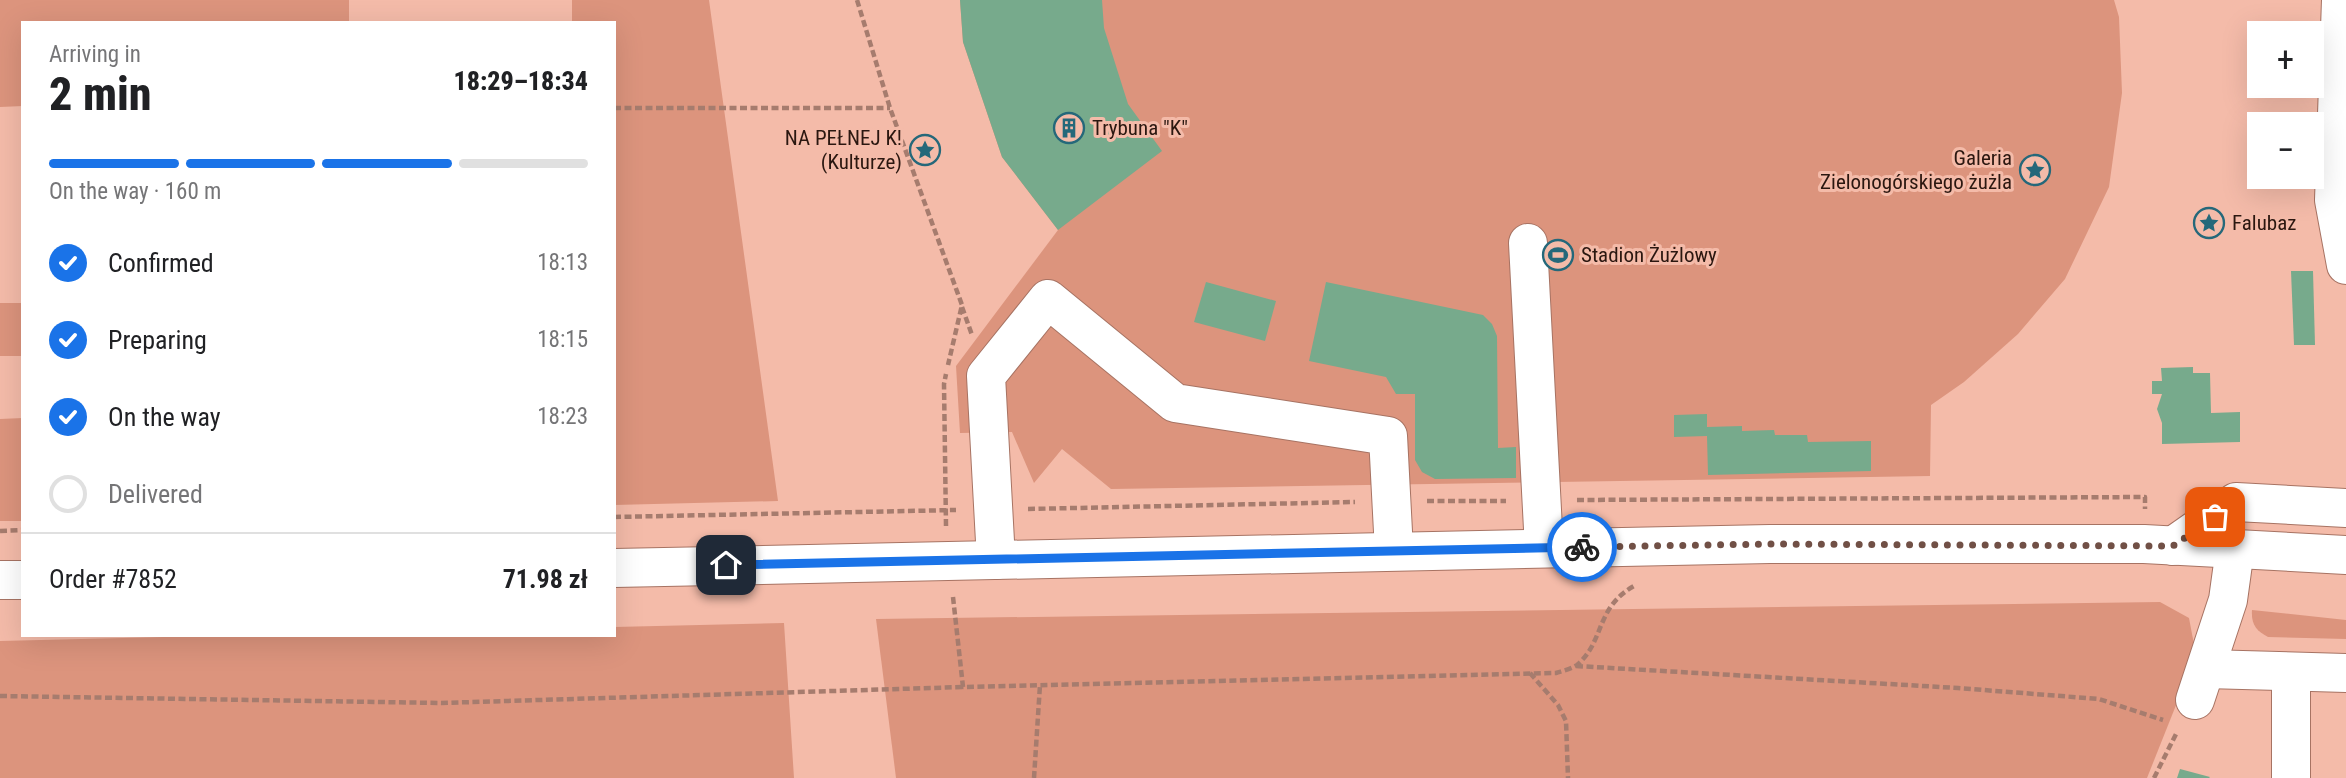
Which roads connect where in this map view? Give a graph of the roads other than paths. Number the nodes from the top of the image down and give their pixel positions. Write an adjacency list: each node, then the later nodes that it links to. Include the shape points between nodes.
1 (2341, 0): 2 (main road)
2 (2340, 195): 4 (main road)
3 (1528, 243): 7 (main road)
4 (2346, 265)
5 (2346, 508): 6 (main road, via 2236,502)
6 (2173, 546): 7 (main road); 8 (main road)
7 (1544, 548): 9 (main road)
8 (2235, 549): 10 (main road); 15 (main road, via 2228,600 2194,698)
9 (1394, 551): 11 (main road); 11 (main road, via 1388,436 1175,403 1048,299 986,376)
10 (2346, 555)
11 (996, 560): 12 (main road)
12 (616, 568)
13 (0, 580): 14 (main road)
14 (21, 580)
15 (2291, 673): 16 (main road); 17 (main road)
16 (2346, 673)
17 (2291, 778)

